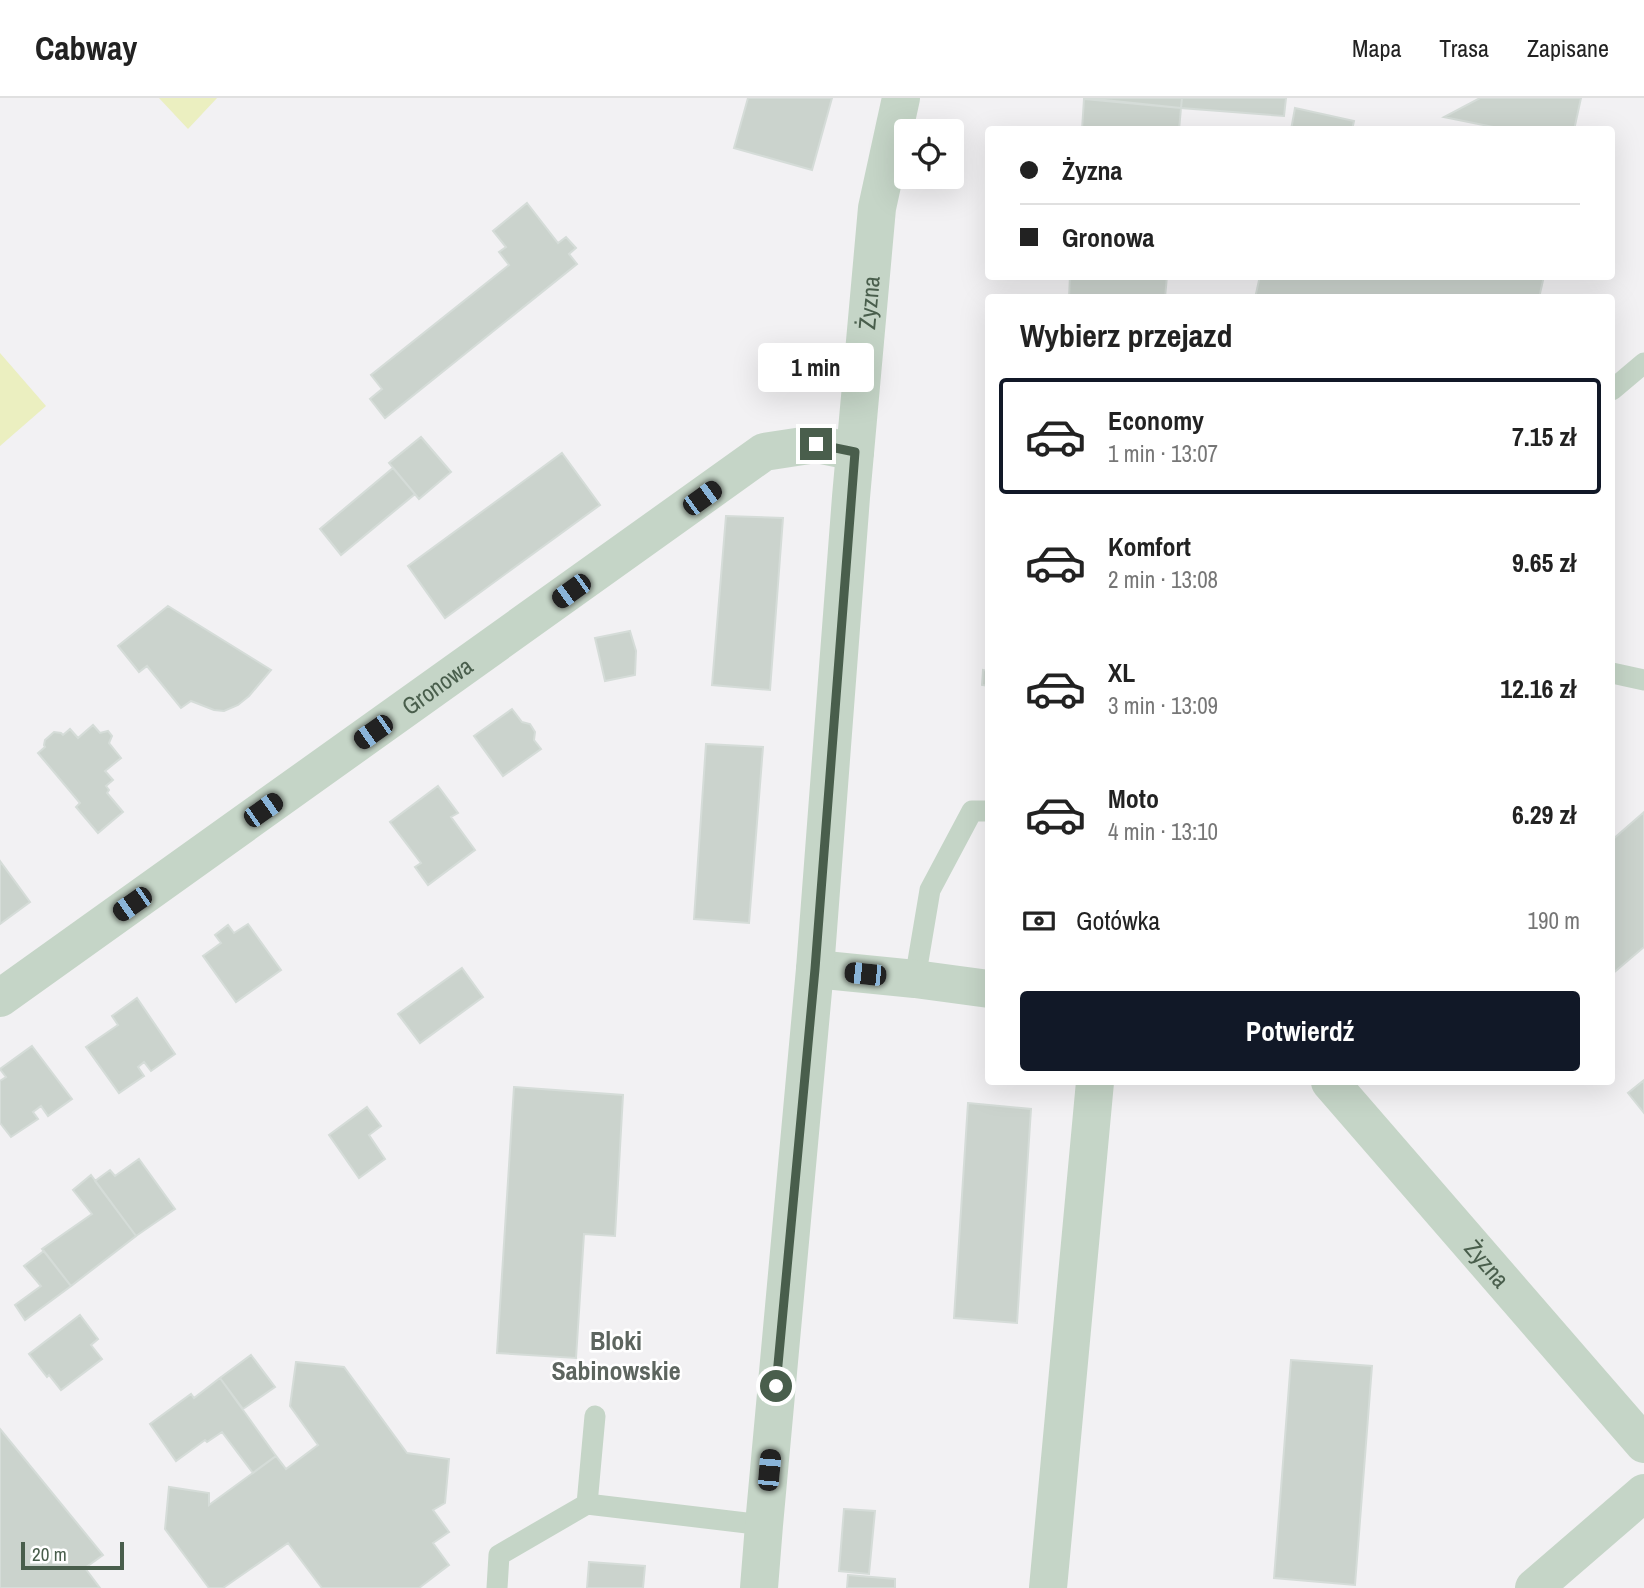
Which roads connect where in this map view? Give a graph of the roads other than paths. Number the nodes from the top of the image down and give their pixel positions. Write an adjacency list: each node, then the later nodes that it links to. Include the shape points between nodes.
1 (901, 98): 4 (street, Żyzna, via 877,208)
2 (1644, 363): 3 (lane)
3 (1615, 387)
4 (855, 452): 8 (street, Żyzna); 11 (street, Gronowa, via 816,444 764,452)
5 (1615, 674): 6 (lane)
6 (1644, 680)
7 (985, 811): 9 (lane, via 972,811 930,890)
8 (815, 969): 9 (street); 18 (street, Żyzna)
9 (915, 979): 10 (street)
10 (985, 988)
11 (0, 998)
12 (1095, 1085): 21 (street)
13 (1333, 1085): 15 (street, Żyzna)
14 (595, 1416): 17 (lane)
15 (1644, 1444)
16 (1644, 1493): 22 (street)
17 (587, 1504): 18 (lane); 19 (lane, via 499,1555)
18 (764, 1525): 20 (street, Żyzna)
19 (497, 1588)
20 (759, 1588)
21 (1048, 1588)
22 (1534, 1588)

